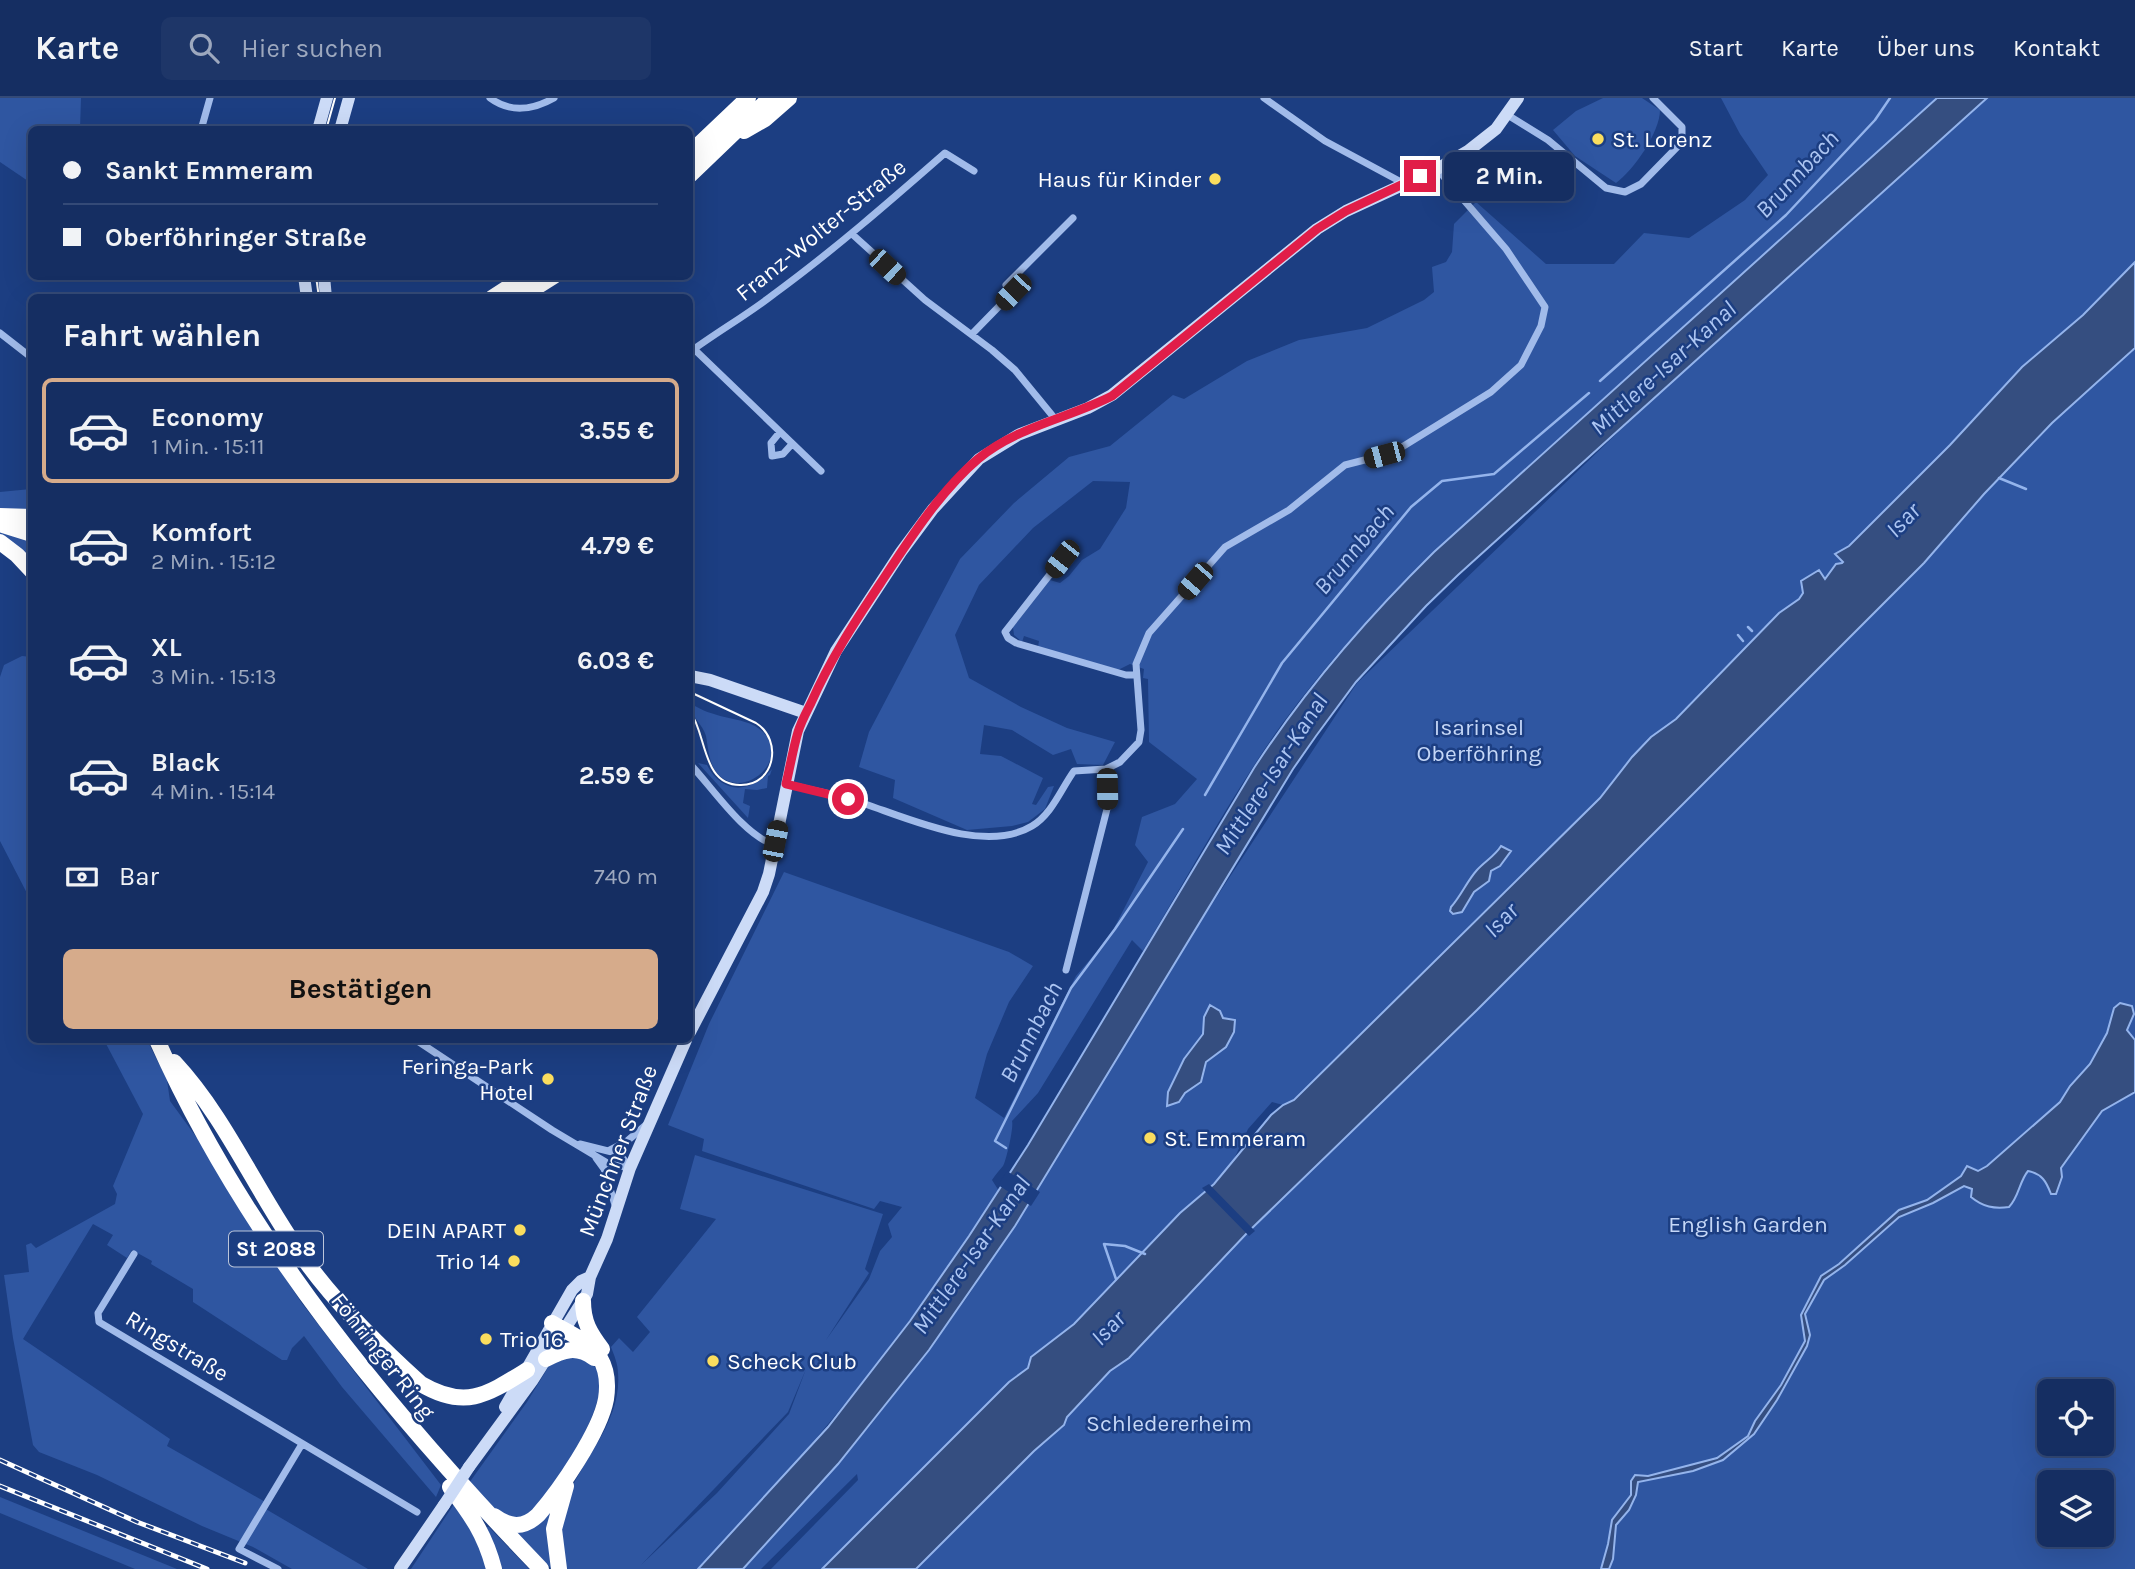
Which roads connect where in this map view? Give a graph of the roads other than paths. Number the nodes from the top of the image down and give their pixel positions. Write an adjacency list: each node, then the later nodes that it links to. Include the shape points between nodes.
1 (210, 98): 13 (street)
2 (327, 98): 14 (main road)
3 (349, 98): 15 (main road)
4 (489, 98): 5 (street, via 522,109)
5 (554, 98)
6 (748, 98): 17 (highway)
7 (770, 98): 16 (highway)
8 (789, 98): 16 (highway, via 765,119)
9 (1264, 98): 21 (street, via 1325,141)
10 (1518, 98): 12 (main road)
11 (1653, 98): 12 (street, via 1682,127 1682,142 1641,184 1625,192 1606,188 1548,140)
12 (1506, 114): 18 (main road, via 1483,141)
13 (202, 126)
14 (319, 126)
15 (341, 126)
16 (723, 143): 19 (highway)
17 (693, 150)
18 (1437, 169): 21 (main road); 47 (street, via 1506,249 1545,307 1541,326 1521,365 1491,392 1402,447 1345,465 1289,510 1225,547 1149,632)
19 (693, 172)
20 (974, 172): 23 (street, Franz-Wolter-Straße, via 946,153)
21 (1403, 183): 35 (main road, via 1317,229 1112,396)
22 (1073, 218): 29 (street, via 1006,285 1013,292)
23 (852, 234): 29 (street, via 904,283); 32 (street, Franz-Wolter-Straße)
24 (520, 280): 26 (highway)
25 (548, 280): 27 (highway)
26 (498, 294)
27 (526, 294)
28 (0, 333): 30 (street)
29 (972, 334): 35 (street, via 1015,370)
30 (20, 348): 31 (street); 34 (street)
31 (28, 349)
32 (693, 350)
33 (693, 352): 36 (street)
34 (28, 355)
35 (1056, 420): 50 (main road, via 979,458 933,509 836,651)
36 (780, 432): 37 (street); 37 (street, via 771,443 772,456 783,454)
37 (792, 444): 38 (street)
38 (821, 471)
39 (0, 516): 40 (highway)
40 (28, 517)
41 (0, 524): 42 (highway)
42 (28, 533)
43 (0, 542): 45 (highway)
44 (1062, 559): 47 (street, via 1005,632 1008,638)
45 (28, 566)
46 (693, 668): 49 (main road)
47 (1136, 675): 52 (street, via 1139,742)
48 (693, 677): 49 (main road)
49 (710, 680): 50 (main road)
50 (806, 713): 53 (main road)
51 (693, 767): 54 (street, via 748,830)
52 (1106, 769): 53 (street, via 1074,771 1045,815 1033,825 1000,836 940,827); 55 (street, via 1107,809)
53 (786, 784): 54 (main road)
54 (775, 845): 56 (main road, via 763,892)
55 (1066, 970)
56 (693, 1026)
57 (159, 1043): 71 (highway, via 219,1122 307,1264 421,1384 451,1397 479,1397); 74 (highway, Föhringer Ring / St 2088, via 205,1133 275,1249)
58 (420, 1043): 61 (street)
59 (684, 1043): 60 (main road, Münchner Straße)
60 (653, 1119): 62 (street); 64 (main road, Münchner Straße)
61 (577, 1144): 62 (street); 63 (street)
62 (610, 1150): 64 (street, via 620,1154)
63 (594, 1155): 64 (street); 65 (street, via 604,1169)
64 (630, 1168): 65 (main road, Münchner Straße)
65 (616, 1212): 67 (main road, Münchner Straße, via 590,1286)
66 (134, 1254): 75 (street, Ringstraße, via 99,1312 99,1322)
67 (578, 1296): 68 (main road, Münchner Straße); 72 (highway, via 589,1334 611,1360 616,1382 606,1416)
68 (559, 1327): 69 (main road, Münchner Straße); 70 (highway, via 599,1355); 71 (main road, Münchner Straße)
69 (546, 1359): 70 (highway, via 578,1350); 73 (main road, Münchner Straße)
70 (604, 1367): 72 (highway, via 606,1400)
71 (527, 1370): 73 (main road, Münchner Straße)
72 (598, 1422): 76 (highway)
73 (493, 1433): 80 (main road, Münchner Straße, bridge)
74 (416, 1435): 77 (highway, Föhringer Ring / St 2088); 81 (highway, via 476,1521)
75 (302, 1444): 78 (street, Ringstraße); 79 (street, via 239,1549)
76 (572, 1469): 77 (highway, via 531,1522 511,1525); 83 (highway, via 554,1529)
77 (481, 1507): 82 (highway, Föhringer Ring / St 2088)
78 (417, 1513)
79 (278, 1569)
80 (400, 1569)
81 (495, 1569)
82 (541, 1569)
83 (559, 1569)

